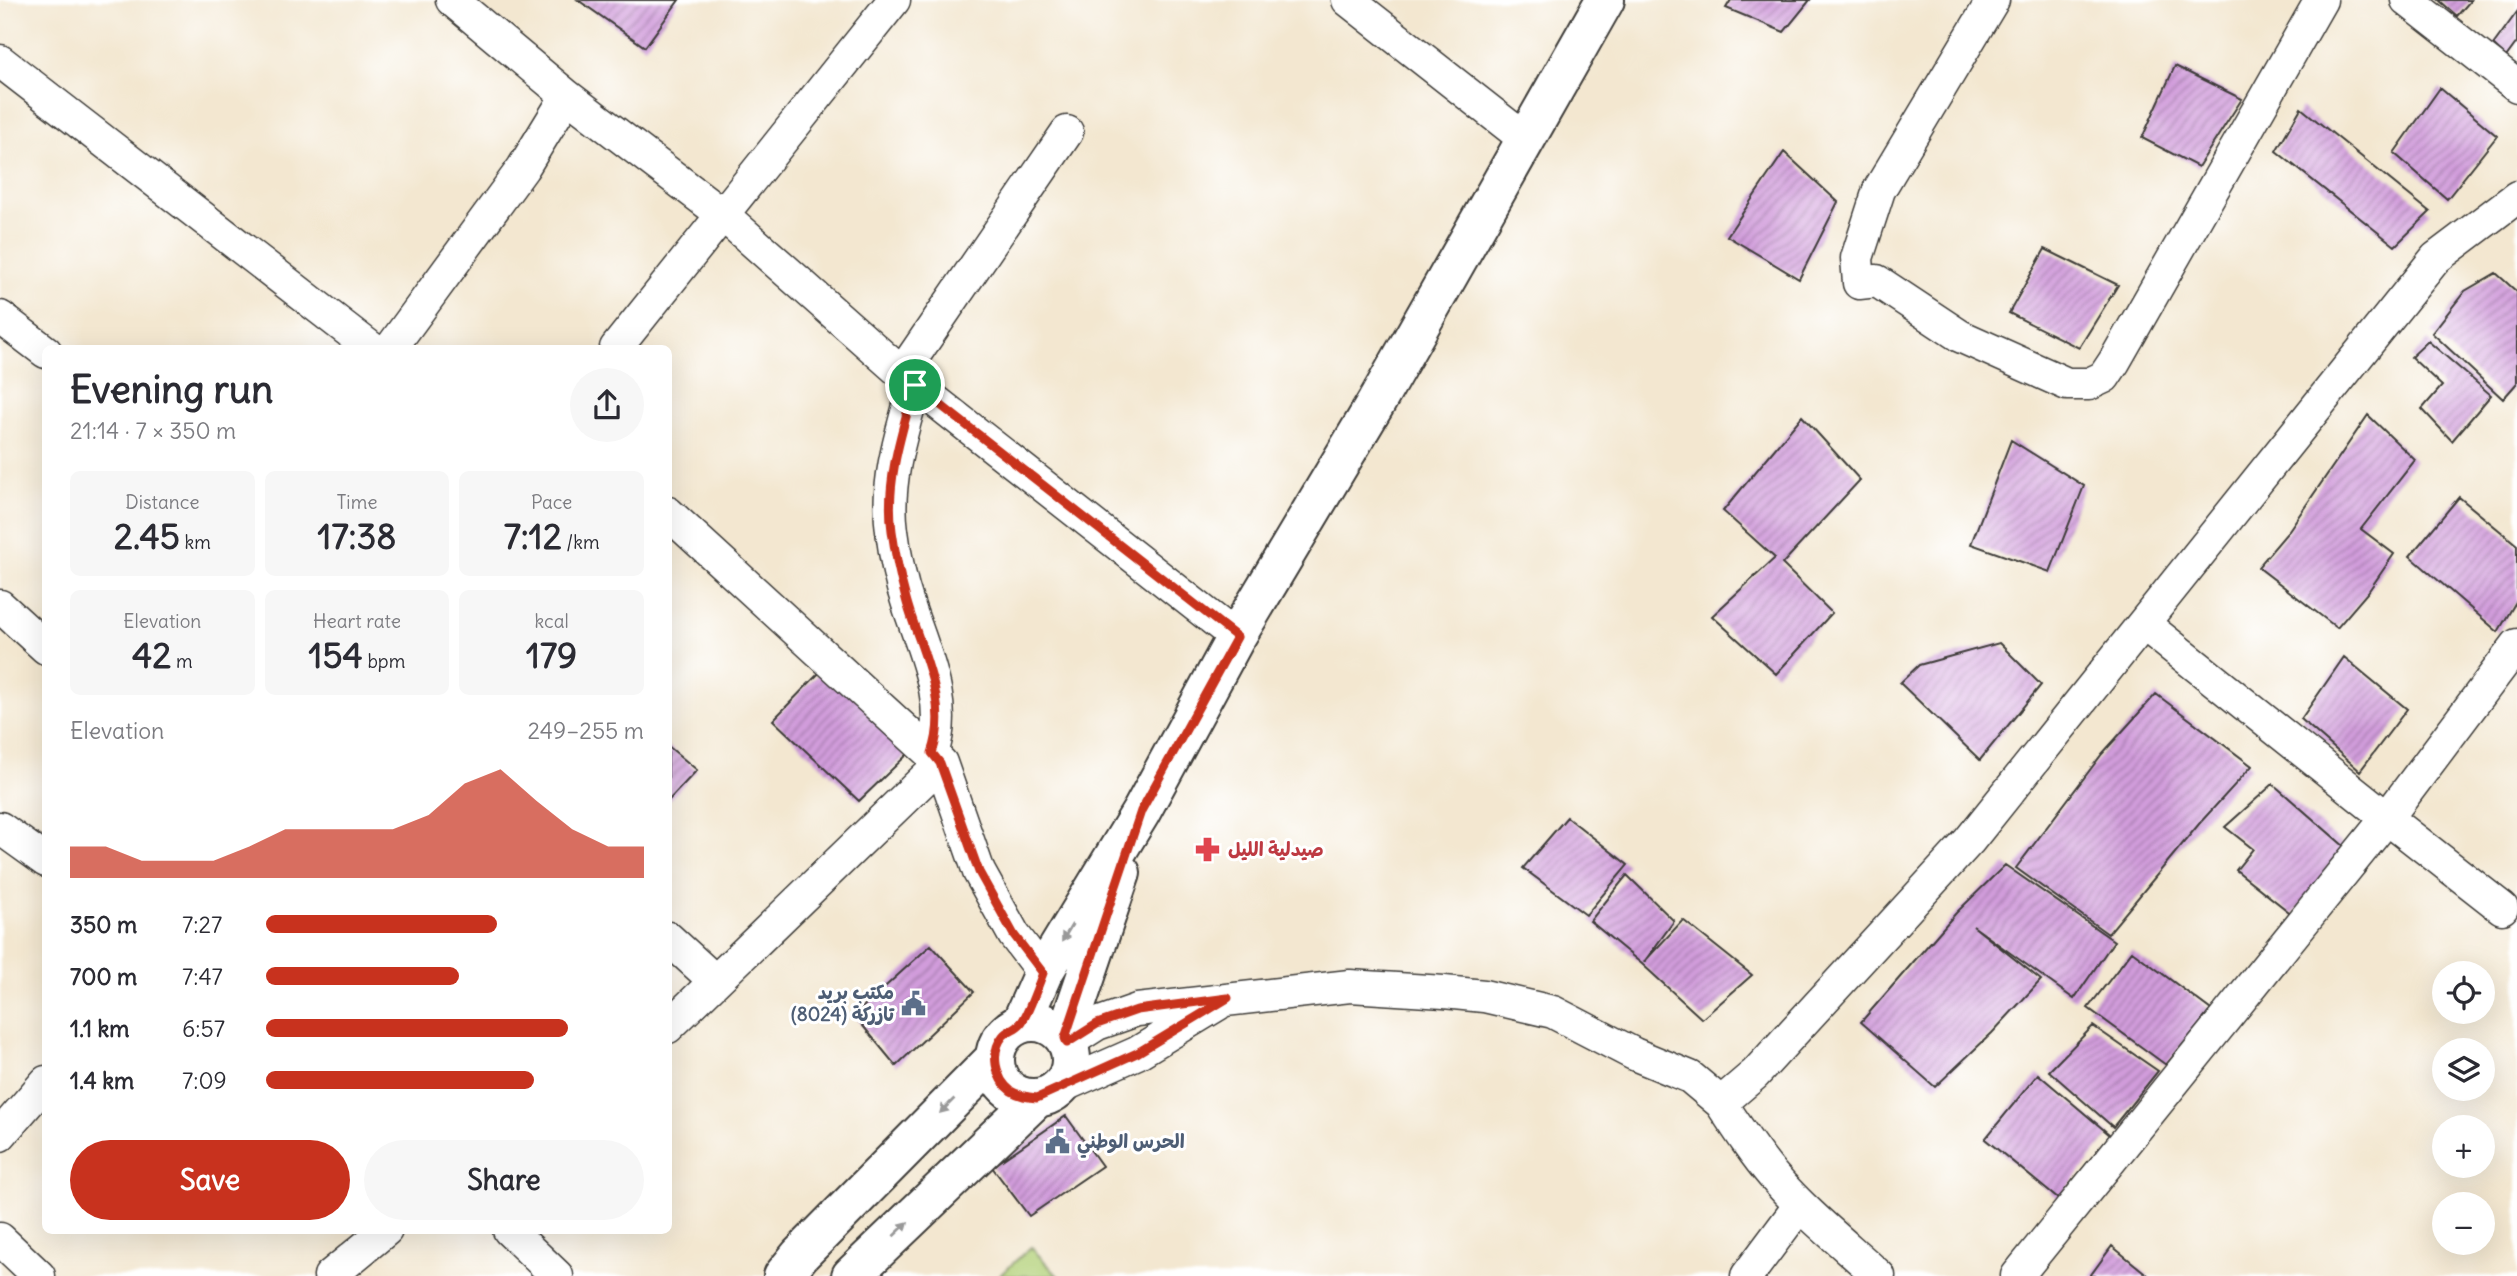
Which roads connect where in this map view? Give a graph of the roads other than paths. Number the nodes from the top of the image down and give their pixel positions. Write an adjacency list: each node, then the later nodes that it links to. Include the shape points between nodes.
1 (452, 0): 10 (street)
2 (894, 0): 14 (street)
3 (1348, 0): 12 (street)
4 (1605, 0): 12 (street)
5 (1993, 0): 6 (street, via 1879,190 1857,258 1859,283 1877,281 1961,336 2067,384 2089,384 2104,377 2114,362)
6 (2320, 0)
7 (2407, 0): 9 (street)
8 (0, 61): 16 (street)
9 (2517, 86)
10 (567, 96): 14 (street); 17 (street, via 523,168)
11 (1066, 132): 20 (street)
12 (1525, 139): 24 (street)
13 (2517, 197): 23 (street, via 2435,258)
14 (722, 214): 18 (street); 20 (street)
15 (0, 317): 19 (street)
16 (367, 345)
17 (393, 345)
18 (618, 345)
19 (42, 349)
20 (909, 379): 24 (street); 27 (street, via 891,488 891,529 939,715)
21 (672, 517): 27 (street)
22 (0, 606): 25 (street)
23 (2144, 624): 29 (street); 43 (street, via 1969,841 1755,1074)
24 (1237, 637): 28 (street)
25 (42, 644)
26 (2517, 645): 29 (street)
27 (936, 758): 34 (street, via 979,872 1014,935); 35 (street)
28 (1141, 811): 34 (street, one-way to 34); 39 (street)
29 (2387, 818): 32 (street); 56 (street)
30 (0, 828): 31 (street)
31 (42, 857)
32 (2502, 908)
33 (672, 942): 35 (street)
34 (1043, 973): 38 (street)
35 (715, 981): 37 (street)
36 (1228, 998): 39 (street, via 1137,1010); 42 (street, via 1137,1053); 43 (street, via 1350,986 1484,996 1553,1012 1690,1077)
37 (672, 1023)
38 (1021, 1023): 39 (street, via 1049,1025); 40 (street, via 1003,1037)
39 (1066, 1040): 42 (street, via 1070,1069)
40 (995, 1058): 42 (street, via 1002,1082 1012,1092 1024,1097); 52 (street, one-way to 52)
41 (42, 1087): 44 (street)
42 (1049, 1092): 53 (street, one-way to 42)
43 (1721, 1103): 45 (street, via 1749,1147)
44 (0, 1135)
45 (1800, 1205): 54 (street); 55 (street)
46 (381, 1234): 50 (street)
47 (513, 1234): 51 (street)
48 (0, 1239): 49 (street)
49 (39, 1276)
50 (330, 1276)
51 (557, 1276)
52 (783, 1276)
53 (851, 1276)
54 (1747, 1276)
55 (1879, 1276)
56 (2017, 1276)

